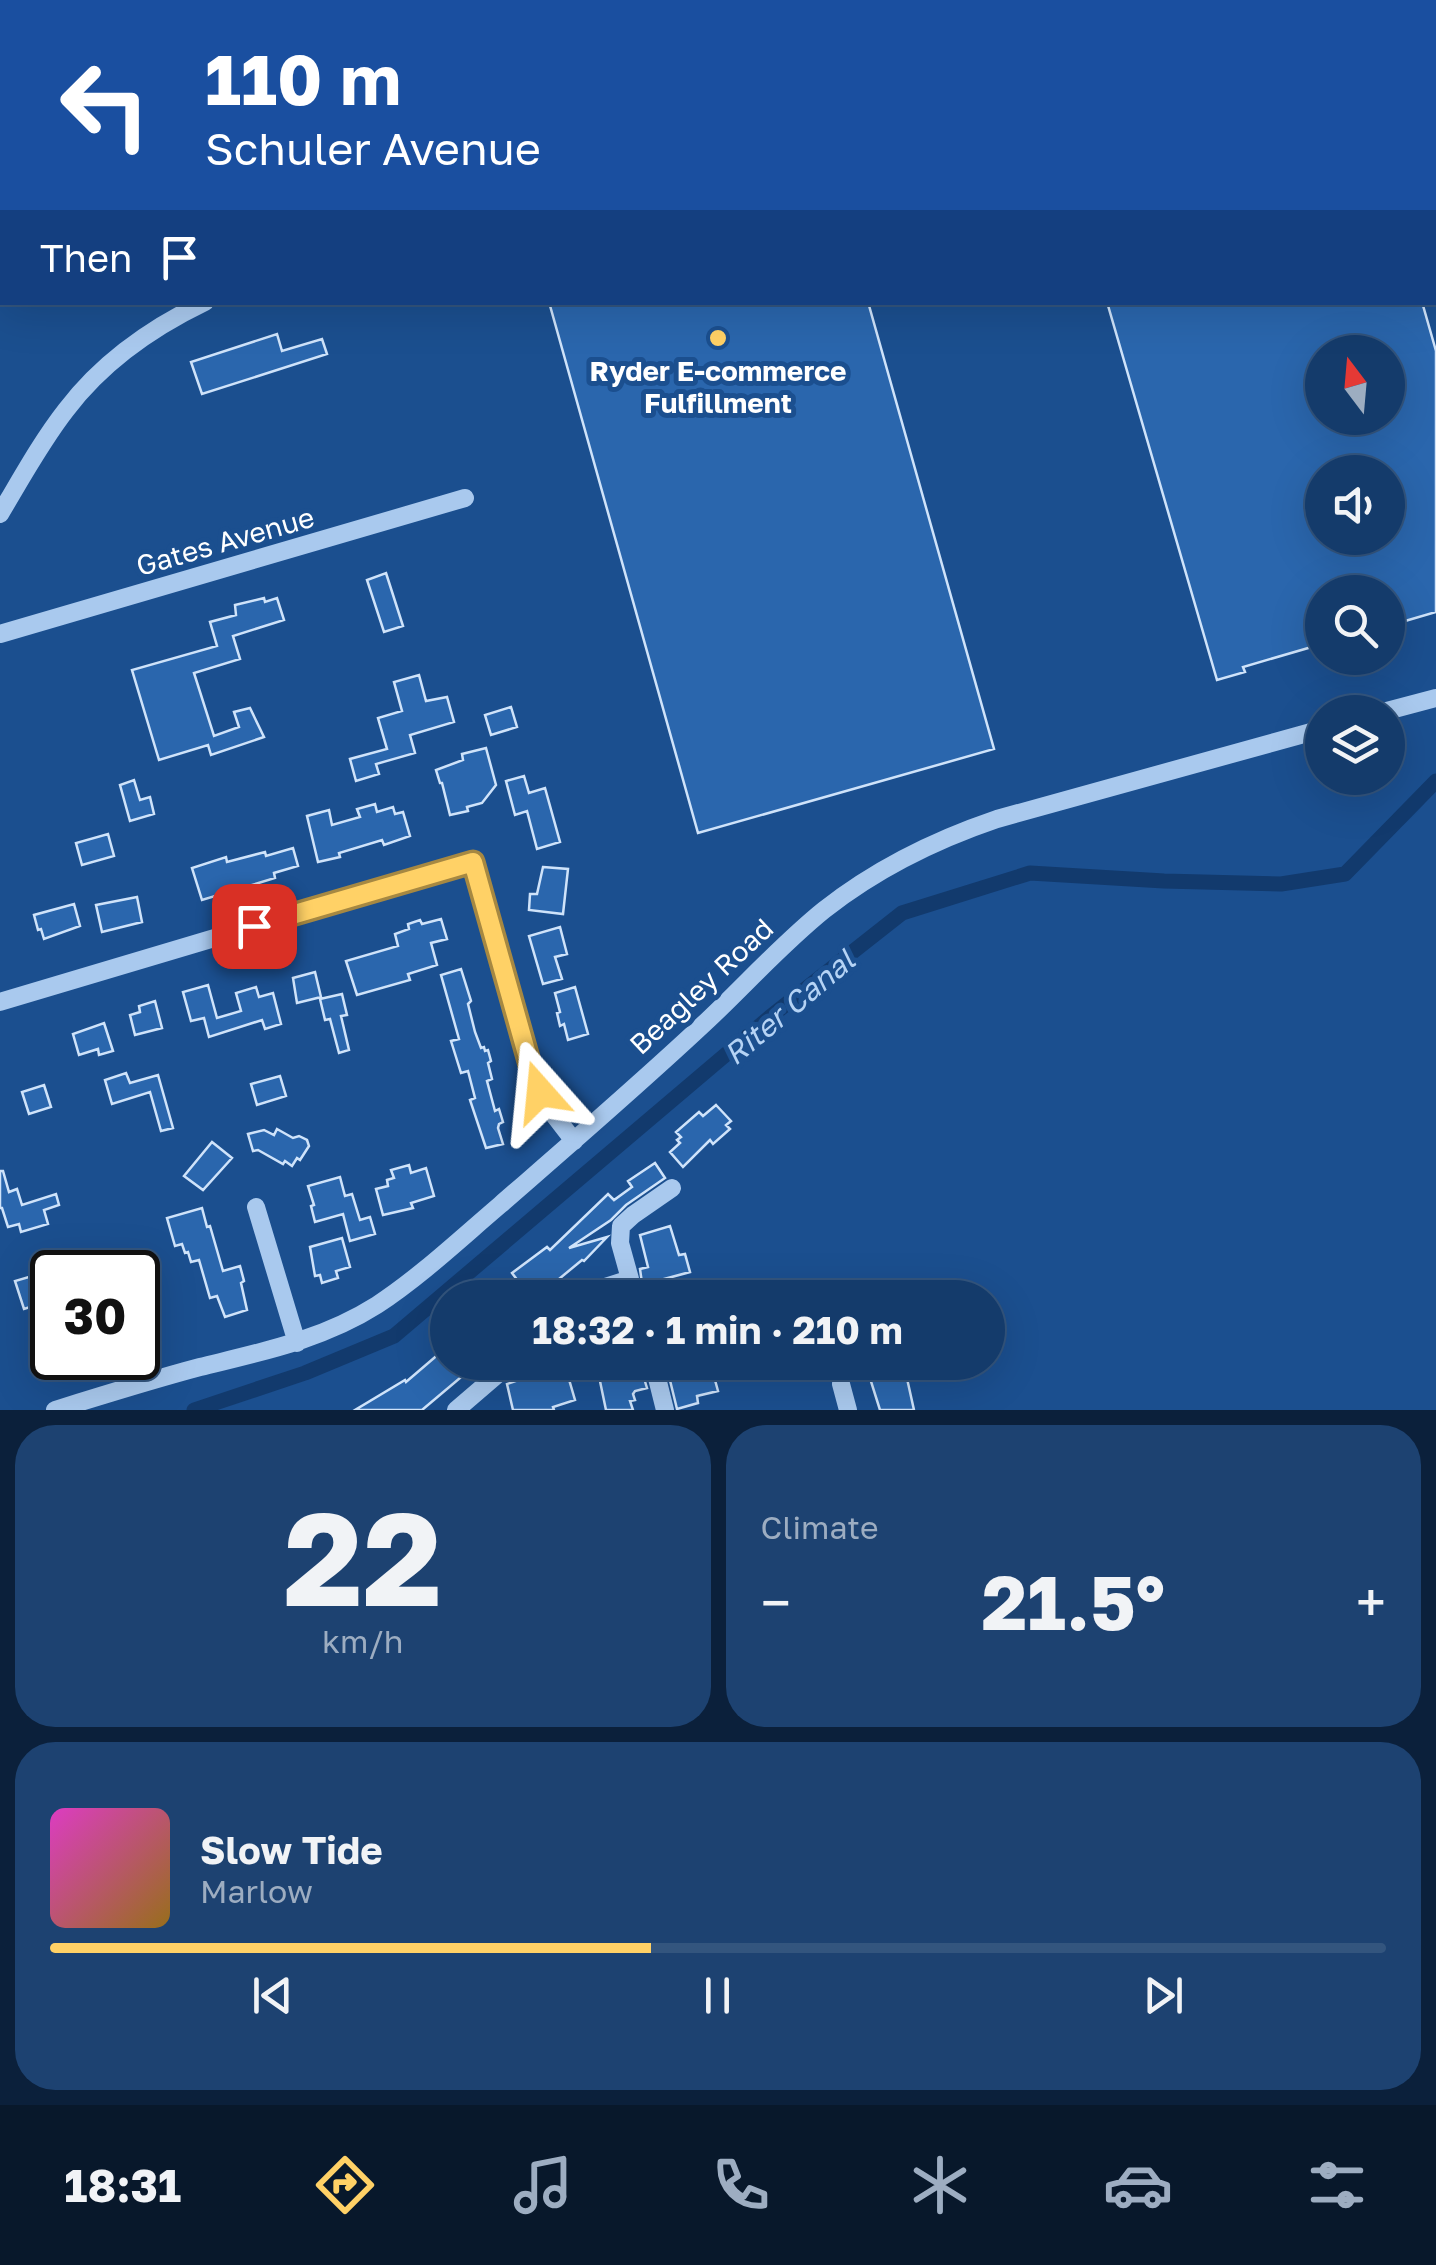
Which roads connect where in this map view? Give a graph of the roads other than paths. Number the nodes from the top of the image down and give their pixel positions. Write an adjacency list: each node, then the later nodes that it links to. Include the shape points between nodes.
1 (199, 305): 3 (street, via 149,332 92,379)
2 (466, 498): 4 (street, Gates Avenue)
3 (0, 514)
4 (0, 634)
5 (1436, 698): 6 (street)
6 (1405, 706)
7 (1305, 734): 9 (street, Beagley Road, via 997,819 901,860 808,924)
8 (0, 1002): 9 (street, via 473,862 534,1079)
9 (574, 1141): 13 (street, Beagley Road, via 393,1294)
10 (672, 1188): 12 (street, via 621,1226)
11 (256, 1207): 13 (street)
12 (630, 1280)
13 (298, 1343): 17 (street, Beagley Road)
14 (491, 1380): 18 (street)
15 (657, 1380): 19 (street)
16 (841, 1384): 20 (street)
17 (54, 1410)
18 (456, 1410)
19 (665, 1410)
20 (848, 1410)

